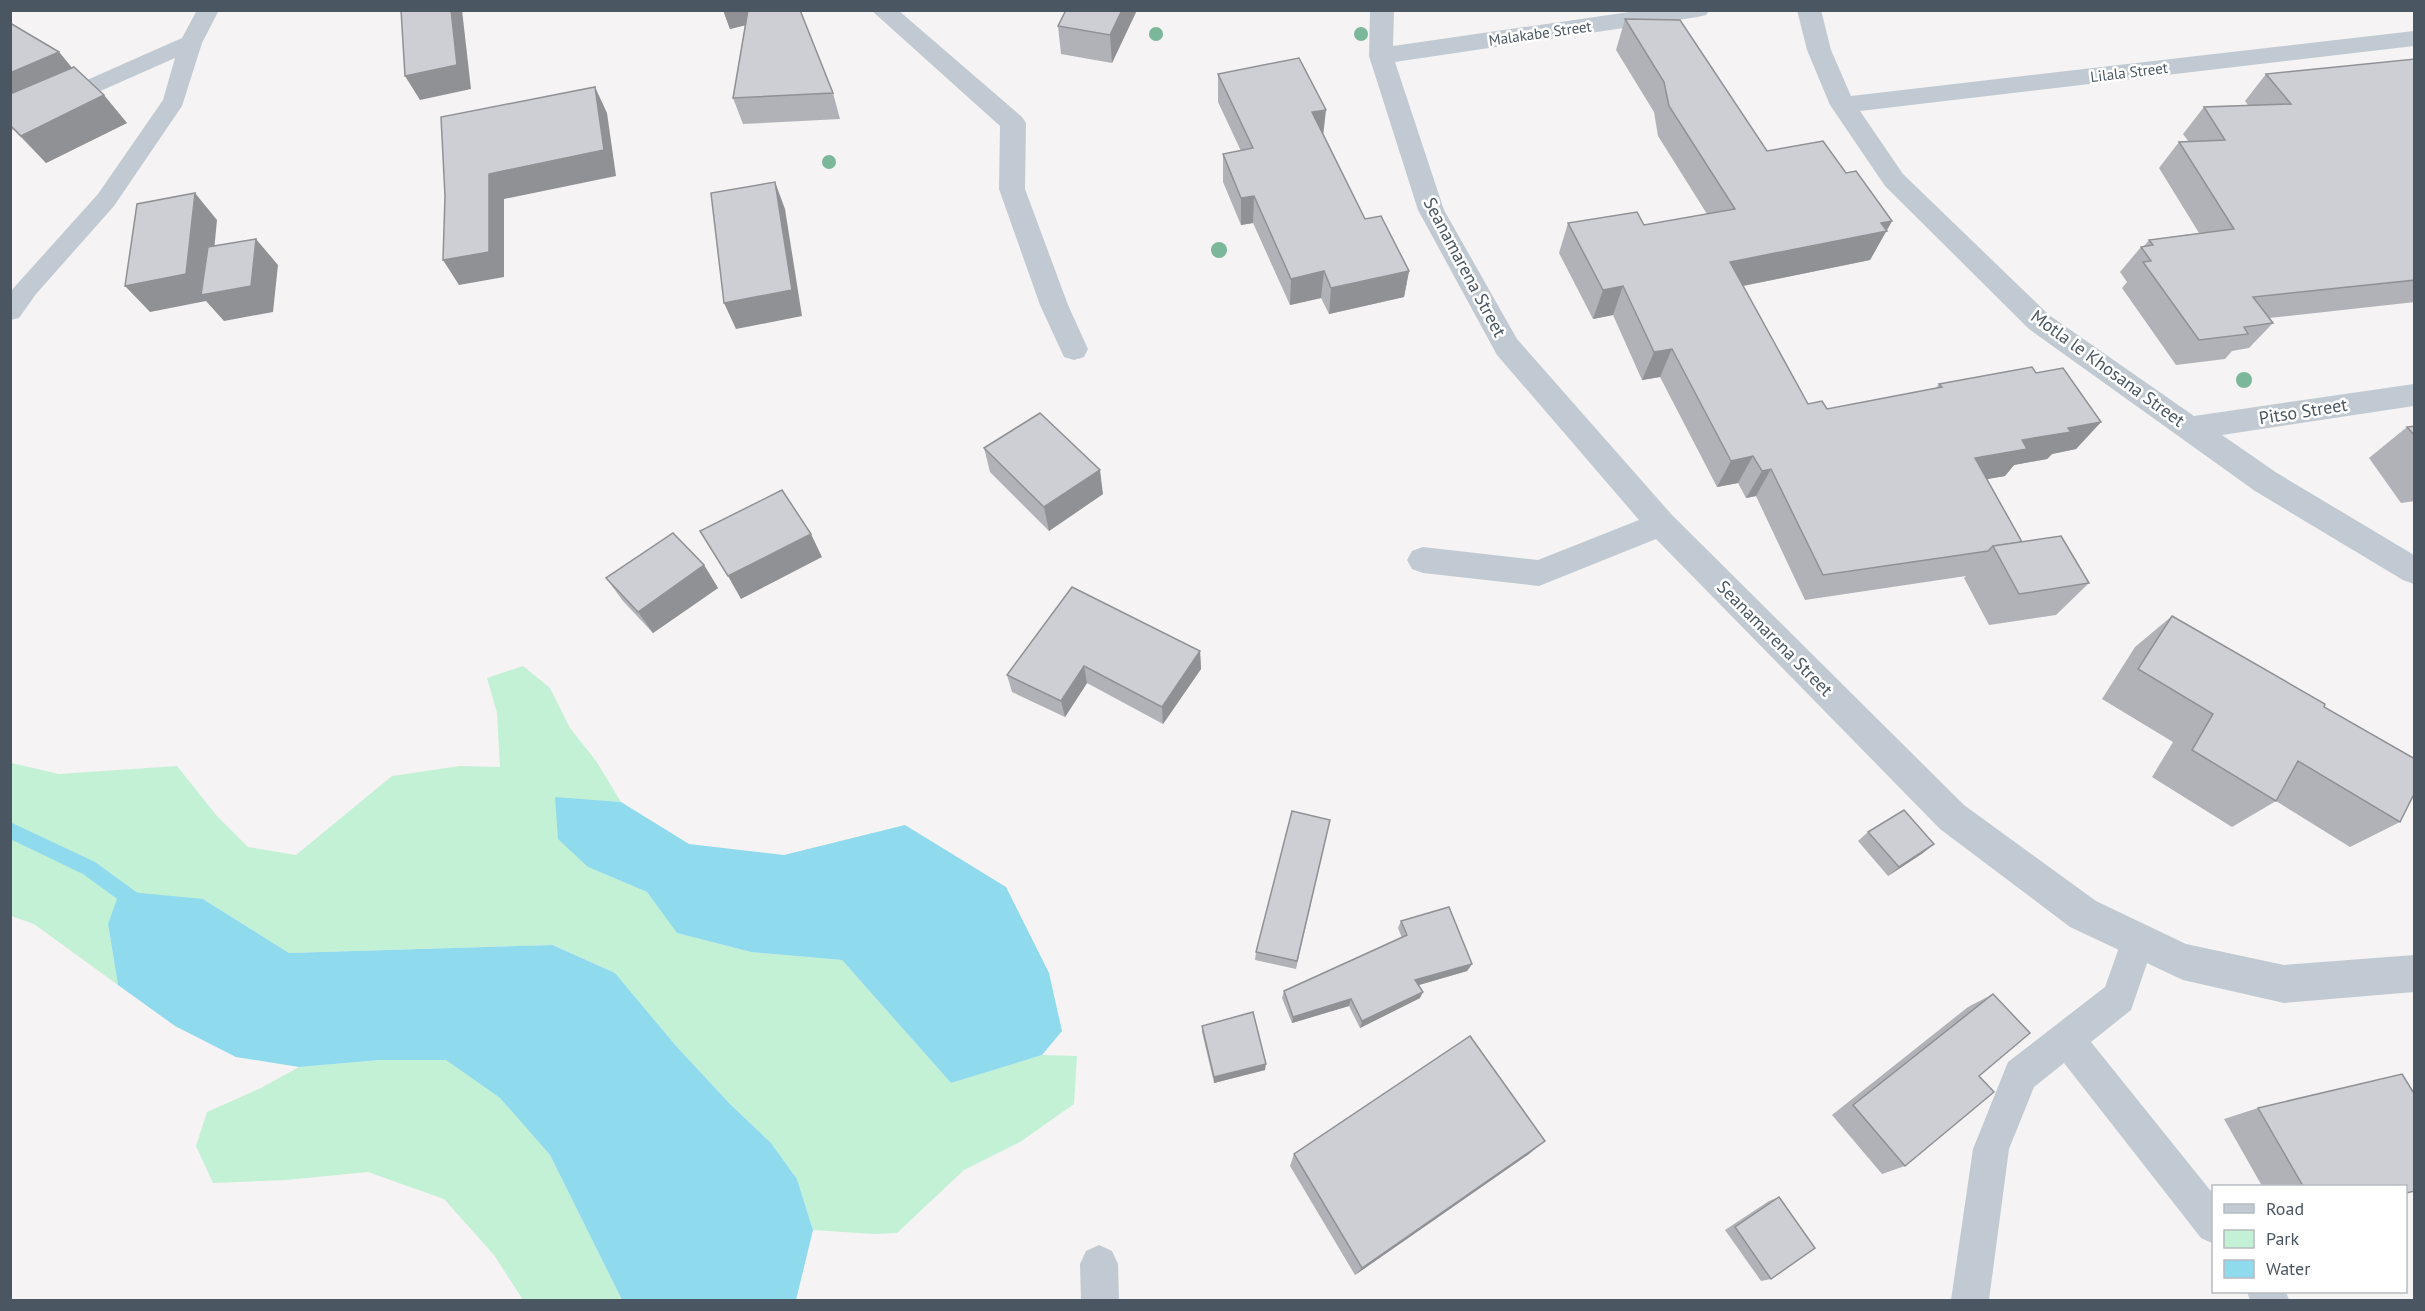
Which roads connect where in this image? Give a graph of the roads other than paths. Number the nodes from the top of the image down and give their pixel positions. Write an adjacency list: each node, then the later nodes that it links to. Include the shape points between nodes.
1 (208, 10): 7 (lane)
2 (884, 10): 12 (street, via 1013,123 1012,189)
3 (1382, 10): 8 (street, Seanamarena Street)
4 (1698, 10): 8 (street, Malakabe Street)
5 (1809, 10): 9 (street, Motla le Khosana Street, via 1819,50)
6 (2415, 38): 9 (street, Lilala Street)
7 (192, 43): 10 (lane); 11 (lane, via 174,101 106,200)
8 (1381, 56): 15 (street, Seanamarena Street, via 1431,210 1507,347)
9 (1843, 105): 14 (street, Motla le Khosana Street, via 1894,180 2039,322)
10 (10, 123)
11 (10, 311)
12 (1074, 349)
13 (2415, 394): 14 (street, Pitso Street)
14 (2191, 428): 17 (street, Motla le Khosana Street, via 2266,482)
15 (1661, 524): 16 (street, via 1539,573); 18 (street, Seanamarena Street, via 1952,817 2083,914)
16 (1423, 560)
17 (2415, 571)
18 (2138, 940): 19 (street, Seanamarena Street, via 2184,962 2284,984); 20 (lane, via 2119,998)
19 (2415, 974)
20 (2067, 1039): 21 (lane); 22 (lane, via 2021,1075 1991,1149)
21 (2212, 1222)
22 (1970, 1300)

